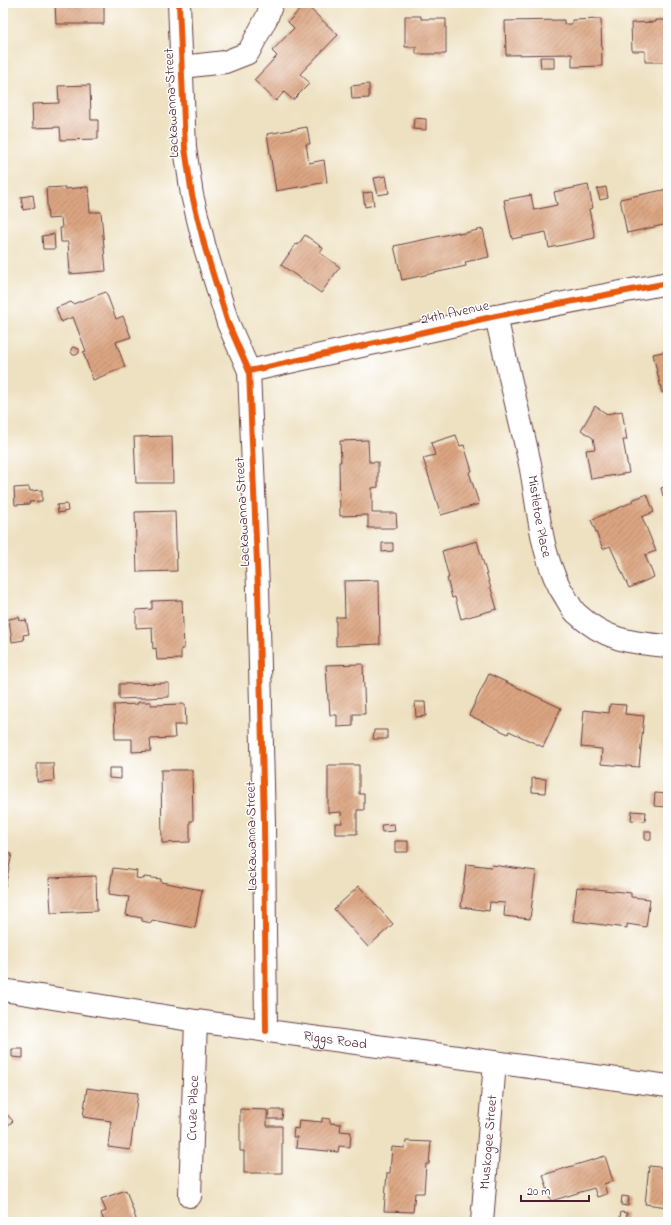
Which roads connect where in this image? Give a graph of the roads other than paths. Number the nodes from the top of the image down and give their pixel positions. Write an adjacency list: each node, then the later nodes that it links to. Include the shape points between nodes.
1 (179, 3): 3 (street, Lackawanna Street)
2 (272, 3): 3 (street, via 268,17 248,53 225,62)
3 (182, 67): 6 (street, Lackawanna Street, via 185,148 192,195 228,323)
4 (668, 283): 5 (street, 24th Avenue)
5 (496, 316): 6 (street, 24th Avenue); 7 (street, Mistletoe Place, via 531,470 542,534 550,565 561,590 575,612 610,637 640,644)
6 (249, 371): 10 (street, Lackawanna Street, via 258,588)
7 (668, 646)
8 (3, 990): 9 (street, Riggs Road)
9 (196, 1021): 10 (street, Riggs Road); 13 (street, Cruze Place)
10 (266, 1031): 11 (street, Riggs Road)
11 (495, 1062): 12 (street, Riggs Road); 14 (street, Muskogee Street)
12 (668, 1086)
13 (190, 1196)
14 (482, 1222)

